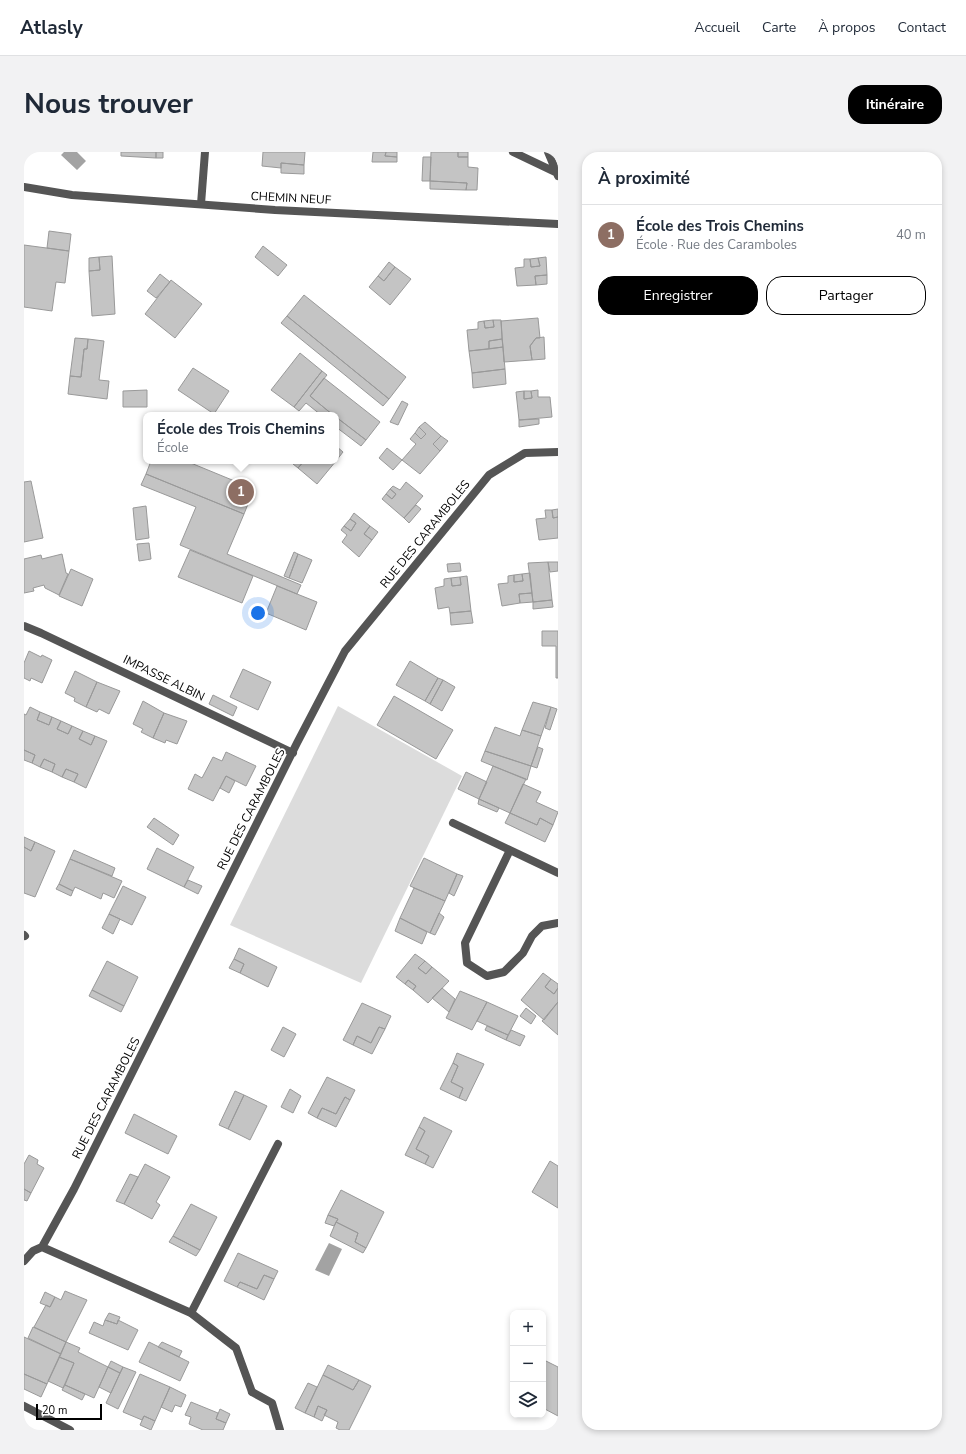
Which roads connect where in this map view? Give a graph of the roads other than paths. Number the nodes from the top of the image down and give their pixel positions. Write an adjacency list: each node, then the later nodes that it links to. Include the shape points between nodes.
1 (206, 152): 6 (street)
2 (513, 152): 4 (street)
3 (548, 152): 4 (street)
4 (557, 175)
5 (24, 187): 6 (street, CHEMIN NEUF, via 72,195)
6 (201, 204): 7 (street, CHEMIN NEUF)
7 (558, 224)
8 (558, 452): 10 (street, RUE DES CARAMBOLES, via 525,453 489,475 345,651)
9 (24, 626): 10 (street, IMPASSE ALBIN)
10 (292, 753): 16 (street, RUE DES CARAMBOLES, via 74,1189)
11 (453, 823): 12 (street)
12 (510, 850): 13 (street); 14 (street, via 465,943 467,963 487,976 504,972 523,953 532,936 542,926)
13 (558, 872)
14 (558, 923)
15 (278, 1144): 18 (street)
16 (42, 1246): 17 (street, RUE DES CARAMBOLES); 18 (street)
17 (24, 1261)
18 (191, 1313): 21 (street, via 236,1348 252,1392 272,1403)
19 (24, 1406): 20 (street)
20 (70, 1430)
21 (280, 1430)

